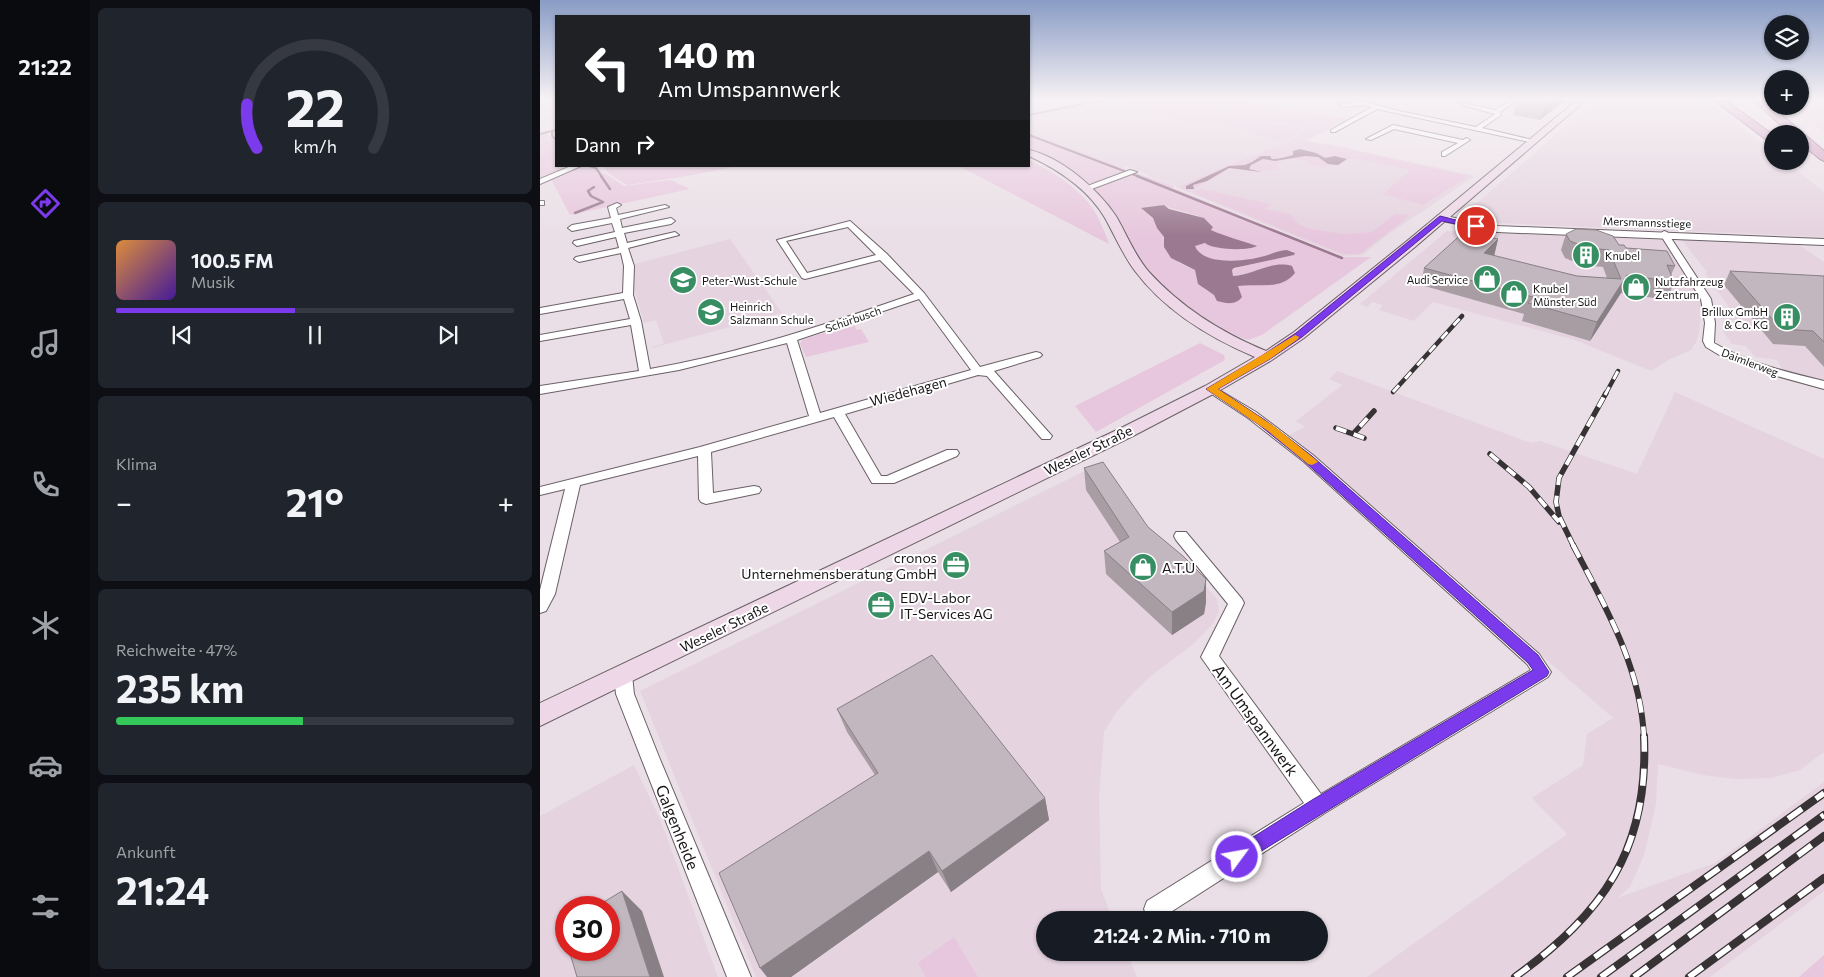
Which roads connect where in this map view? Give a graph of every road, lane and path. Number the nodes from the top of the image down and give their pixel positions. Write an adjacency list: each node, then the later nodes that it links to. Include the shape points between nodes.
1 (1458, 146): 5 (street)
2 (1528, 146): 15 (main road, Weseler Straße)
3 (1810, 146): 7 (highway)
4 (1030, 154): 12 (main road)
5 (1445, 154)
6 (1809, 154): 9 (highway)
7 (1824, 157)
8 (576, 167): 11 (street)
9 (1824, 167)
10 (1133, 172): 12 (street)
11 (540, 182)
12 (1086, 188): 34 (main road, via 1105,210 1128,253 1160,290 1211,329)
13 (617, 206): 16 (street, via 612,207)
14 (665, 207): 16 (street)
15 (1440, 218): 20 (street, Mersmannsstiege, via 1488,228); 34 (main road, Weseler Straße, via 1299,335)
16 (616, 219): 18 (street); 19 (street)
17 (670, 221): 19 (street)
18 (572, 228)
19 (619, 233): 23 (street); 24 (street)
20 (1664, 234): 22 (street, Mersmannsstiege); 37 (street, Daimlerweg, via 1706,299 1710,345 1777,373)
21 (675, 235): 24 (street)
22 (1824, 242)
23 (577, 243)
24 (624, 248): 26 (street); 27 (street, via 629,266)
25 (884, 256): 25 (street, via 850,224 780,240 805,276); 28 (street)
26 (580, 259)
27 (628, 295): 29 (street); 30 (street)
28 (921, 295): 32 (street, Schürbusch); 35 (street)
29 (540, 310)
30 (636, 321): 31 (street); 36 (street)
31 (540, 338)
32 (791, 340): 36 (street, Schürbusch, via 723,358); 41 (street)
33 (1036, 355): 35 (street, Wiedehagen)
34 (1267, 357): 38 (main road, Weseler Straße)
35 (978, 372): 40 (street, Wiedehagen); 42 (street, via 990,373)
36 (645, 373): 39 (street, Schürbusch)
37 (1824, 385)
38 (1211, 389): 50 (main road, Weseler Straße); 52 (street, via 1252,415 1308,458 1542,669 1539,675)
39 (540, 390)
40 (838, 411): 41 (street, Wiedehagen); 44 (street, via 878,480 889,480)
41 (815, 417): 43 (street, Wiedehagen)
42 (1046, 436)
43 (704, 450): 45 (street, Wiedehagen); 46 (street, via 706,499)
44 (952, 453)
45 (574, 482): 47 (street, Wiedehagen); 49 (street, via 547,594)
46 (754, 490)
47 (540, 491)
48 (1180, 536): 52 (street, Am Umspannwerk, via 1236,603 1210,657)
49 (540, 607)
50 (623, 675): 51 (main road, Weseler Straße); 54 (street, Galgenheide, via 625,694 642,739)
51 (540, 715)
52 (1318, 806): 53 (street)
53 (1155, 909)
54 (739, 977)

